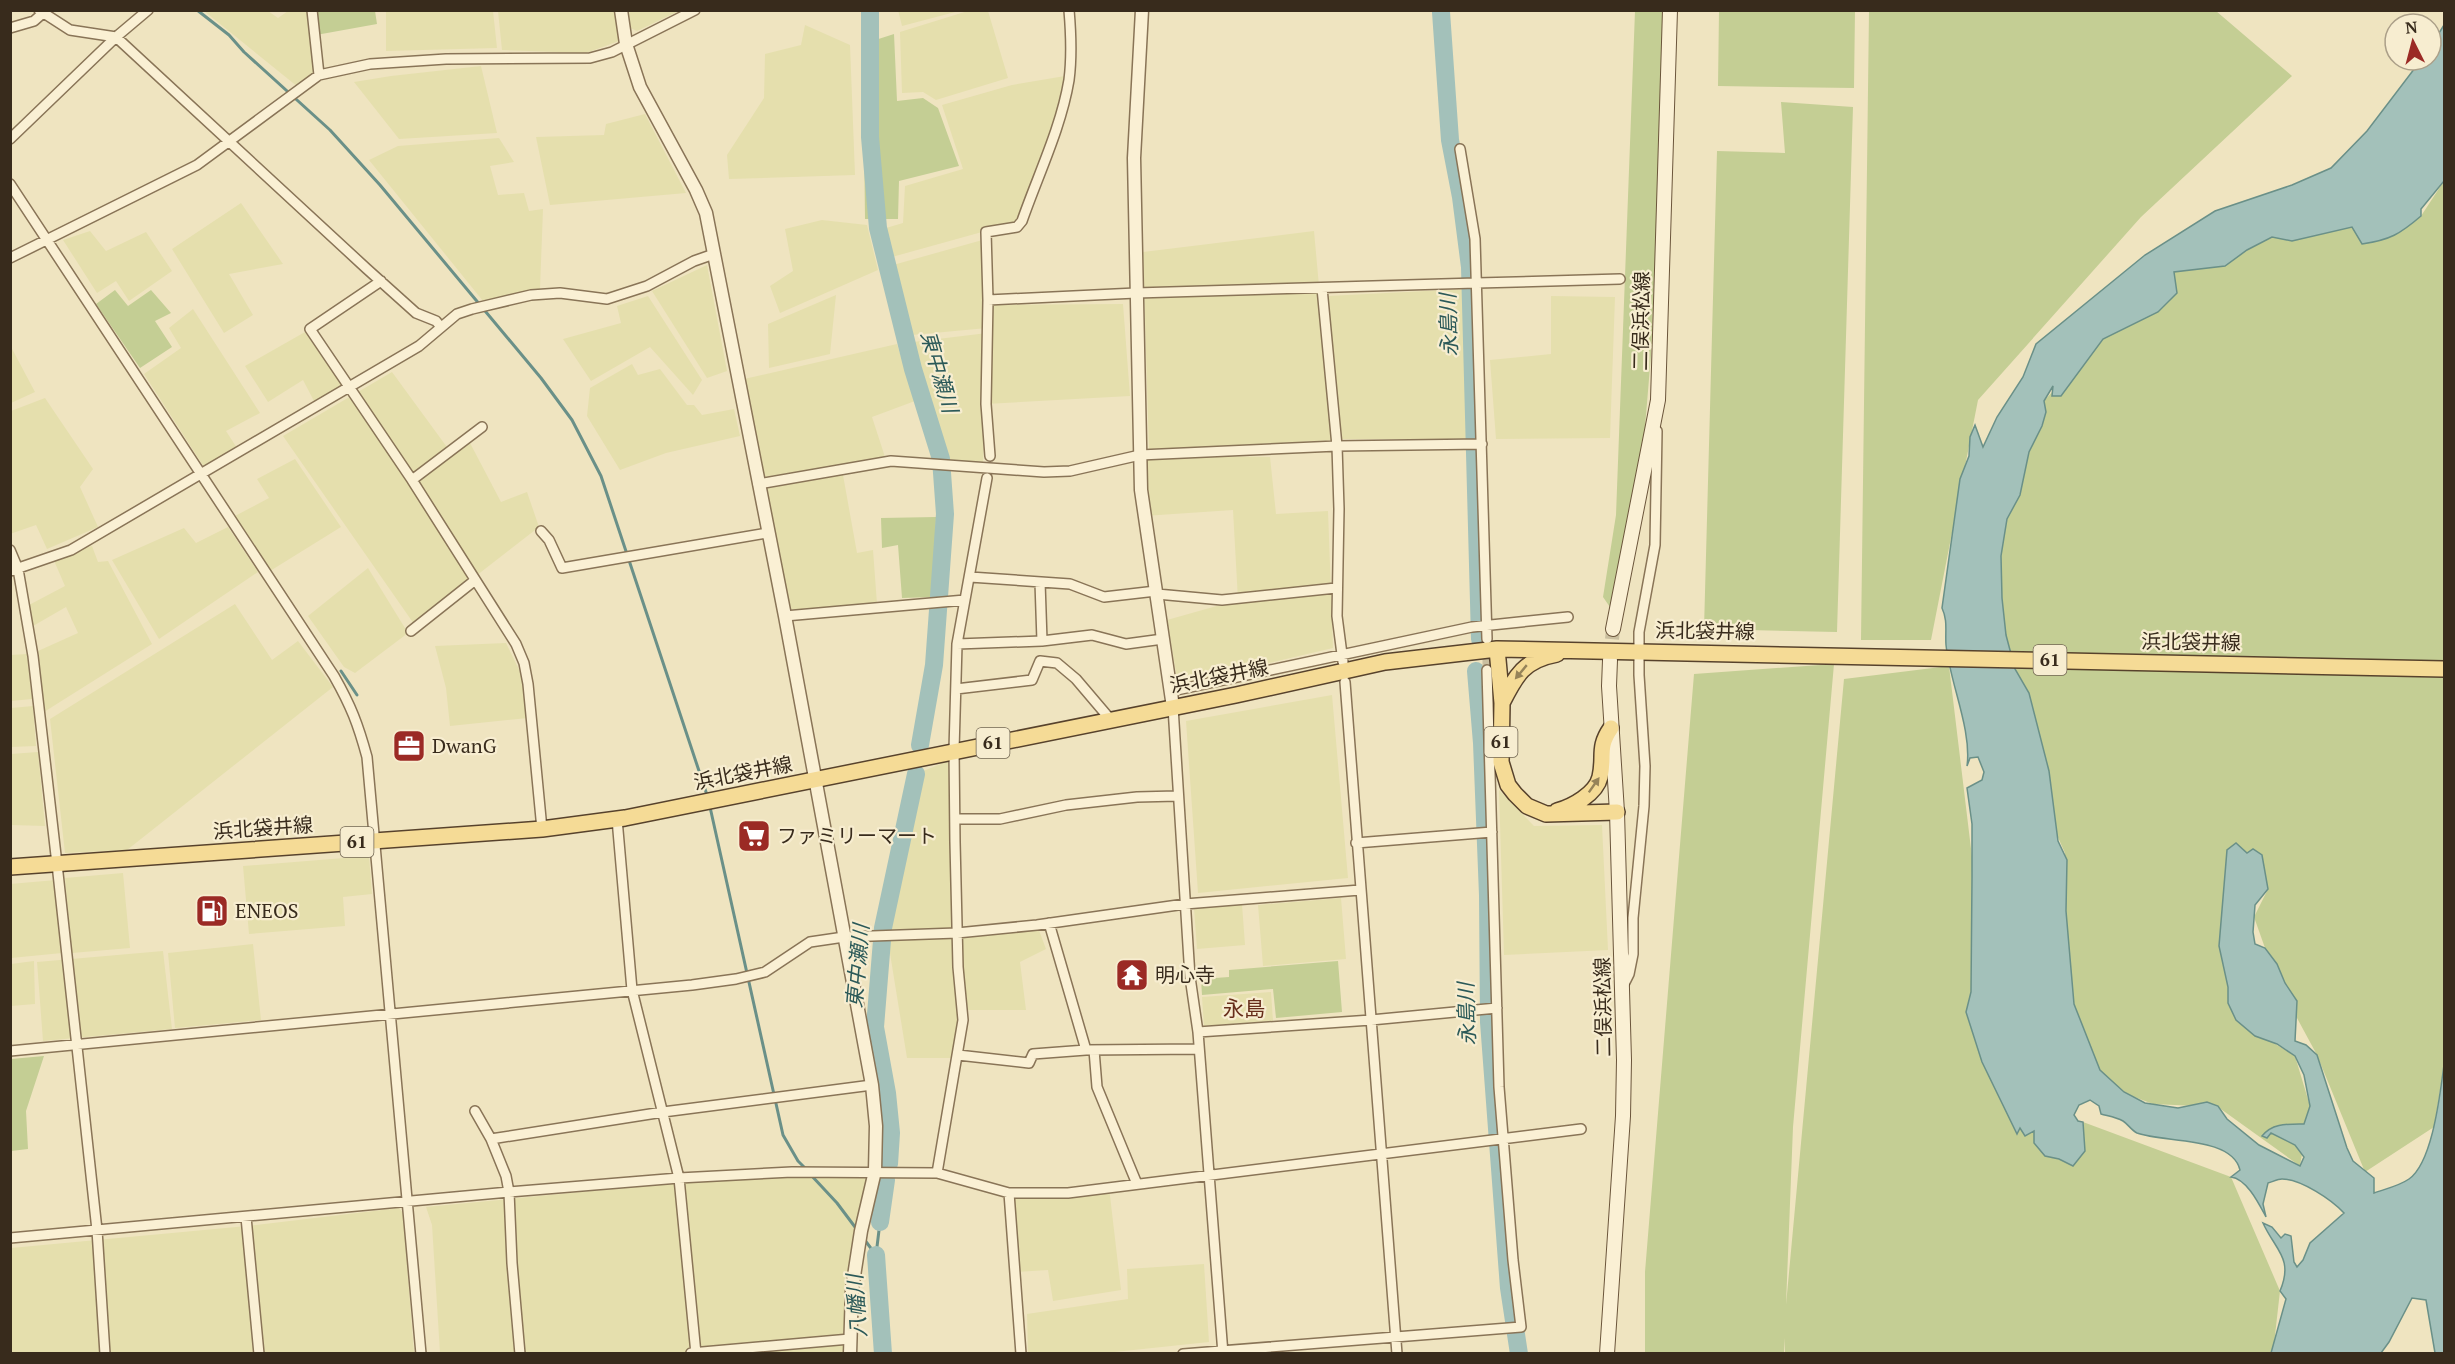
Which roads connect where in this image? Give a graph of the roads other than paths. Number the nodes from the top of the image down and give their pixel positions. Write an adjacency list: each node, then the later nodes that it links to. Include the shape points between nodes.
1 (148, 10): 10 (street)
2 (312, 10): 12 (street)
3 (621, 10): 11 (street)
4 (695, 10): 11 (street)
5 (1069, 10): 25 (street, via 1070,69 1064,104 1022,221 1017,227 986,232)
6 (1142, 10): 24 (street, via 1134,158)
7 (1670, 10): 28 (main road, 二俣浜松線)
8 (41, 12): 9 (street, via 34,21); 10 (street, via 70,30)
9 (10, 28)
10 (116, 37): 13 (street); 14 (street)
11 (626, 44): 12 (street, via 590,58 381,63); 18 (street, via 640,87 706,213)
12 (319, 75): 14 (street)
13 (10, 139)
14 (230, 142): 17 (street, via 197,165); 21 (street)
15 (1460, 149): 22 (street, via 1475,239)
16 (10, 184): 17 (street)
17 (48, 241): 19 (street); 34 (street)
18 (714, 254): 26 (street, via 647,286 607,299 560,293 531,295 457,314); 37 (street)
19 (10, 258)
20 (1620, 279): 22 (street)
21 (381, 281): 26 (street, via 416,313); 27 (street, via 310,329)
22 (1473, 284): 23 (street); 30 (street)
23 (1322, 288): 24 (street); 31 (street)
24 (1136, 293): 25 (street); 32 (street)
25 (988, 300): 33 (street, via 986,404)
26 (440, 326): 27 (street, via 419,346)
27 (349, 388): 34 (street); 36 (street)
28 (1656, 414): 51 (main road, 二俣浜松線); 58 (street, via 1655,545 1640,632)
29 (482, 427): 36 (street)
30 (1477, 444): 31 (street); 50 (street)
31 (1337, 446): 32 (street); 45 (street)
32 (1140, 454): 37 (street, via 1070,471 1044,472 891,461); 46 (street, via 1140,490)
33 (990, 456)
34 (201, 473): 41 (street, via 72,550); 79 (street, via 352,709 367,757)
35 (987, 478): 42 (street)
36 (412, 480): 43 (street)
37 (758, 484): 39 (street)
38 (542, 531): 39 (street, via 562,568)
39 (767, 533): 48 (street)
40 (10, 550): 41 (street)
41 (14, 570): 81 (street, via 33,656)
42 (970, 577): 44 (street); 47 (street)
43 (474, 581): 52 (street); 77 (street, via 516,644 524,663)
44 (1040, 582): 46 (street, via 1071,584 1104,597); 54 (street)
45 (1336, 588): 46 (street, via 1239,600); 59 (street)
46 (1156, 592): 53 (street)
47 (965, 600): 48 (street); 55 (street)
48 (785, 615): 71 (street)
49 (1568, 617): 50 (street)
50 (1487, 625): 56 (street); 59 (street)
51 (1613, 629)
52 (411, 631)
53 (1164, 639): 54 (street, via 1126,644 1092,635); 65 (street)
54 (1042, 641): 55 (street)
55 (957, 644): 64 (street)
56 (1492, 644): 57 (main road, 浜北袋井線 / 61); 66 (main road, 61); 67 (main road, 浜北袋井線 / 61, via 1385,662)
57 (1593, 651): 58 (main road, 浜北袋井線 / 61); 66 (main road, one-way to 66, via 1530,662 1518,673)
58 (1648, 651): 61 (main road, 浜北袋井線 / 61); 88 (street, via 1639,675 1646,766 1633,954)
59 (1343, 658): 65 (street)
60 (1610, 660): 69 (main road, 二俣浜松線)
61 (2445, 669)
62 (1487, 670): 78 (street)
63 (1345, 682): 80 (street)
64 (956, 689): 68 (street, via 1032,680 1040,661 1057,663); 70 (street)
65 (1172, 691): 67 (street)
66 (1502, 703): 74 (main road, 61, via 1501,762 1508,785 1527,806)
67 (1173, 707): 68 (main road, 浜北袋井線 / 61); 72 (street)
68 (1110, 719): 70 (main road, 浜北袋井線 / 61)
69 (1611, 728): 73 (main road, 二俣浜松線); 74 (main road, one-way to 69, via 1571,807 1600,779 1602,740)
70 (954, 750): 71 (main road, 浜北袋井線 / 61); 76 (street)
71 (814, 781): 75 (main road, 浜北袋井線 / 61); 87 (street)
72 (1177, 796): 76 (street, via 1066,805 1000,819); 84 (street)
73 (1617, 812): 74 (main road); 88 (main road, 二俣浜松線)
74 (1546, 814)
75 (617, 819): 77 (main road, 浜北袋井線 / 61); 89 (street)
76 (955, 819): 86 (street)
77 (542, 829): 79 (main road, 浜北袋井線 / 61)
78 (1489, 832): 80 (street); 90 (street)
79 (375, 841): 81 (main road, 浜北袋井線 / 61); 91 (street)
80 (1356, 843): 83 (street)
81 (57, 864): 82 (main road, 浜北袋井線 / 61); 94 (street)
82 (10, 867)
83 (1360, 890): 84 (street); 92 (street)
84 (1185, 904): 85 (street); 93 (street)
85 (1049, 923): 86 (street); 96 (street)
86 (957, 933): 87 (street); 98 (street, via 963,1020)
87 (844, 937): 89 (street, via 810,942 755,975); 99 (street)
88 (1623, 986): 130 (main road, 二俣浜松線, via 1623,1116)
89 (632, 990): 91 (street); 101 (street)
90 (1497, 1008): 92 (street); 104 (street)
91 (389, 1015): 94 (street); 113 (street)
92 (1371, 1020): 93 (street); 105 (street)
93 (1198, 1032): 95 (street)
94 (76, 1043): 97 (street); 115 (street)
95 (1199, 1049): 96 (street); 108 (street)
96 (1090, 1050): 98 (street, via 1033,1054 1029,1064); 110 (street, via 1097,1087)
97 (10, 1051)
98 (958, 1055): 107 (street)
99 (872, 1085): 101 (street); 106 (street)
100 (475, 1111): 103 (street)
101 (663, 1112): 103 (street); 109 (street)
102 (1581, 1129): 104 (street)
103 (491, 1139): 111 (street)
104 (1504, 1139): 105 (street); 117 (street, via 1521,1327)
105 (1382, 1154): 108 (street); 117 (street)
106 (875, 1171): 107 (street); 109 (street); 118 (street, via 852,1289)
107 (937, 1173): 112 (street)
108 (1209, 1176): 110 (street); 119 (street)
109 (679, 1178): 111 (street); 125 (street)
110 (1137, 1184): 112 (street, via 1068,1192)
111 (509, 1192): 113 (street); 123 (street)
112 (1009, 1193): 127 (street)
113 (409, 1202): 114 (street); 122 (street)
114 (246, 1217): 115 (street); 121 (street)
115 (97, 1230): 116 (street); 120 (street)
116 (10, 1238)
117 (1396, 1337): 119 (street); 129 (street)
118 (850, 1339): 125 (street); 126 (street)
119 (1223, 1352): 128 (street)
120 (105, 1353)
121 (259, 1353)
122 (421, 1353)
123 (520, 1353)
124 (690, 1353): 125 (street)
125 (696, 1353)
126 (850, 1353)
127 (1021, 1353)
128 (1183, 1353)
129 (1397, 1353)
130 (1607, 1353)

